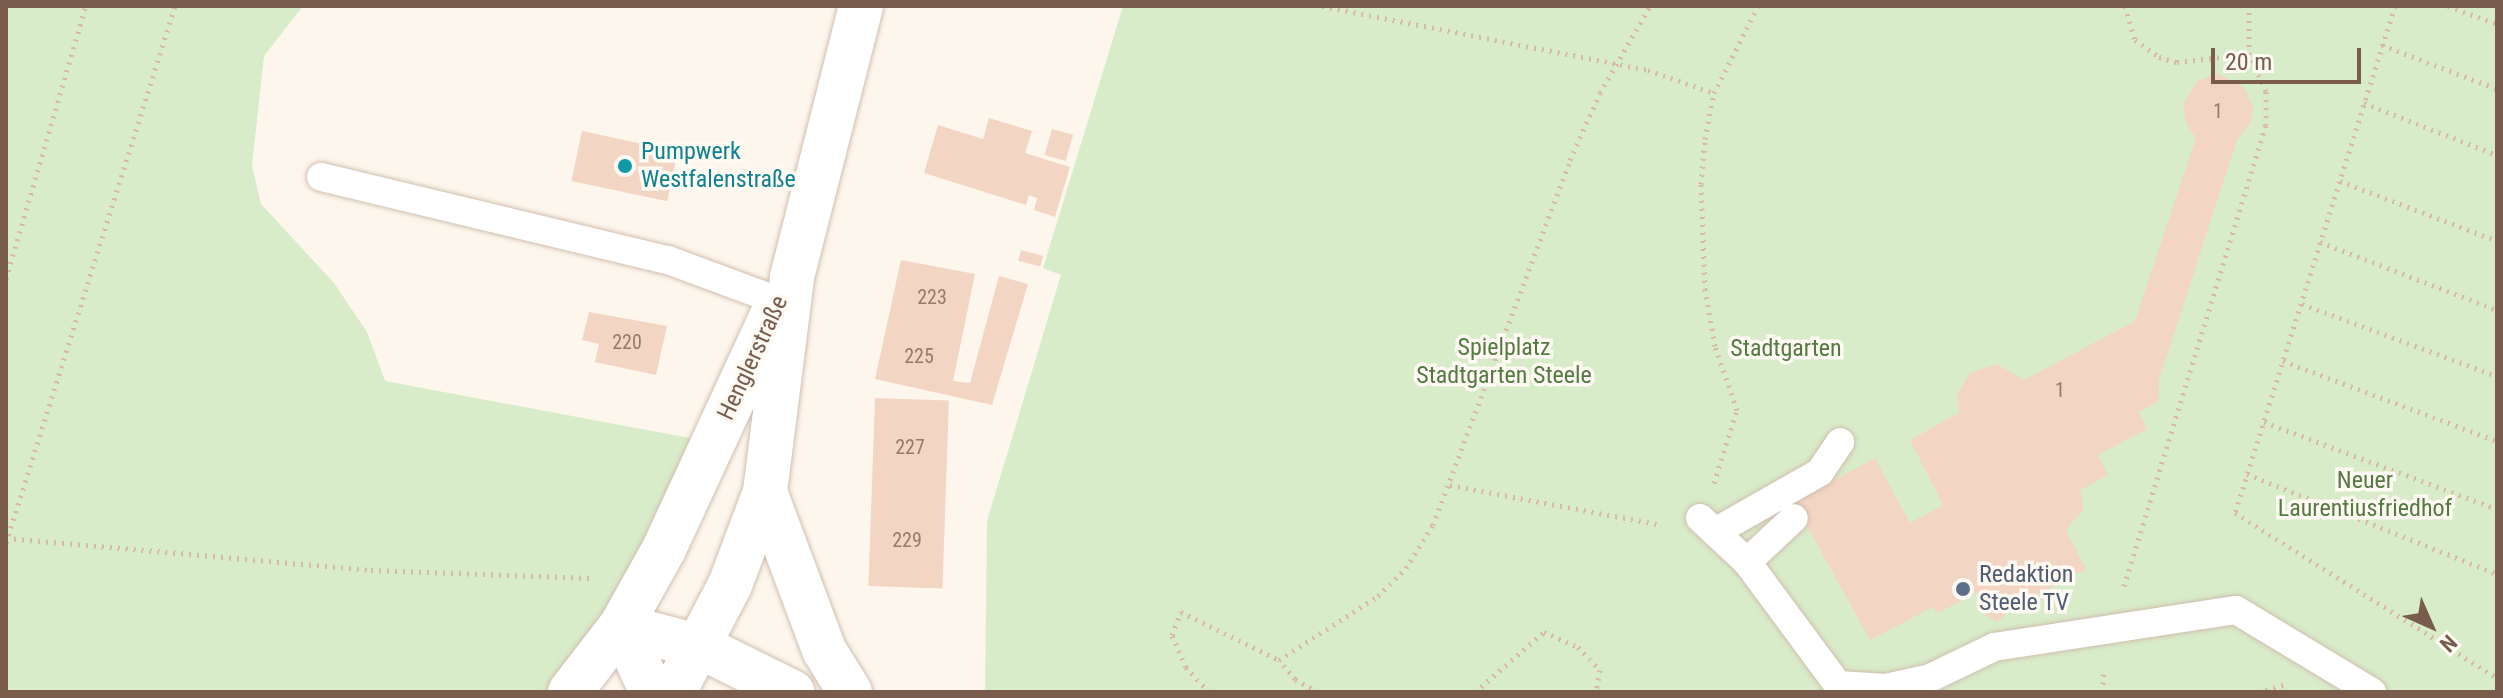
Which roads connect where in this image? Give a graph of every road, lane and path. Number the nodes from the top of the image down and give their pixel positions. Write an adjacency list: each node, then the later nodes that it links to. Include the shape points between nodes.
1 (86, 6): 23 (path)
2 (175, 6): 38 (path)
3 (861, 6): 24 (main road)
4 (1322, 6): 14 (path)
5 (1650, 6): 14 (path)
6 (1758, 6): 16 (path)
7 (2125, 6): 13 (path, via 2135,40 2159,57 2177,62)
8 (2249, 6): 13 (path)
9 (2395, 6): 12 (path)
10 (2448, 6): 11 (path)
11 (2497, 24)
12 (2382, 45): 15 (path); 17 (path)
13 (2249, 54): 43 (path, via 2266,91 2266,125)
14 (1617, 65): 16 (path); 33 (path, via 1565,172)
15 (2497, 89)
16 (1714, 93): 37 (path, via 1701,184 1704,277 1715,346 1737,410)
17 (2364, 103): 18 (path); 20 (path)
18 (2497, 155)
19 (321, 177): 24 (lane)
20 (2340, 181): 21 (path); 22 (path)
21 (2497, 241)
22 (2320, 242): 25 (path); 26 (path)
23 (6, 279)
24 (785, 289): 34 (main road, Henglerstraße); 42 (main road, Henglerstraße, via 675,529)
25 (2302, 304): 27 (path); 28 (path)
26 (2497, 310)
27 (2283, 361): 29 (path); 30 (path)
28 (2497, 376)
29 (2264, 422): 32 (path); 35 (path)
30 (2497, 441)
31 (1840, 442): 37 (lane, via 1820,472)
32 (2247, 474): 40 (path); 46 (path, via 2235,513)
33 (1450, 485): 37 (path, via 1676,527); 45 (path, via 1406,568 1340,625)
34 (765, 492): 44 (main road, Henglerstraße); 51 (main road, via 818,636)
35 (2497, 509)
36 (1794, 518): 39 (lane)
37 (1708, 525): 39 (lane)
38 (7, 540): 41 (path, via 341,568)
39 (1747, 562): 43 (lane, via 1838,685 1886,688 1930,678 1994,647)
40 (2497, 574)
41 (591, 578)
42 (621, 626): 44 (main road); 47 (main road, Henglerstraße); 48 (main road)
43 (2113, 629): 56 (lane, via 2236,610)
44 (701, 647): 49 (main road, Henglerstraße); 50 (main road)
45 (1279, 660): 52 (path, via 1181,612 1172,635 1186,667); 53 (path, via 1295,679)
46 (2497, 678)
47 (570, 692)
48 (652, 692)
49 (674, 692)
50 (792, 692)
51 (850, 692)
52 (1209, 692)
53 (1318, 692)
54 (1475, 692): 55 (path, via 1544,632 1578,647 1600,670)
55 (1596, 692)
56 (2372, 692)

